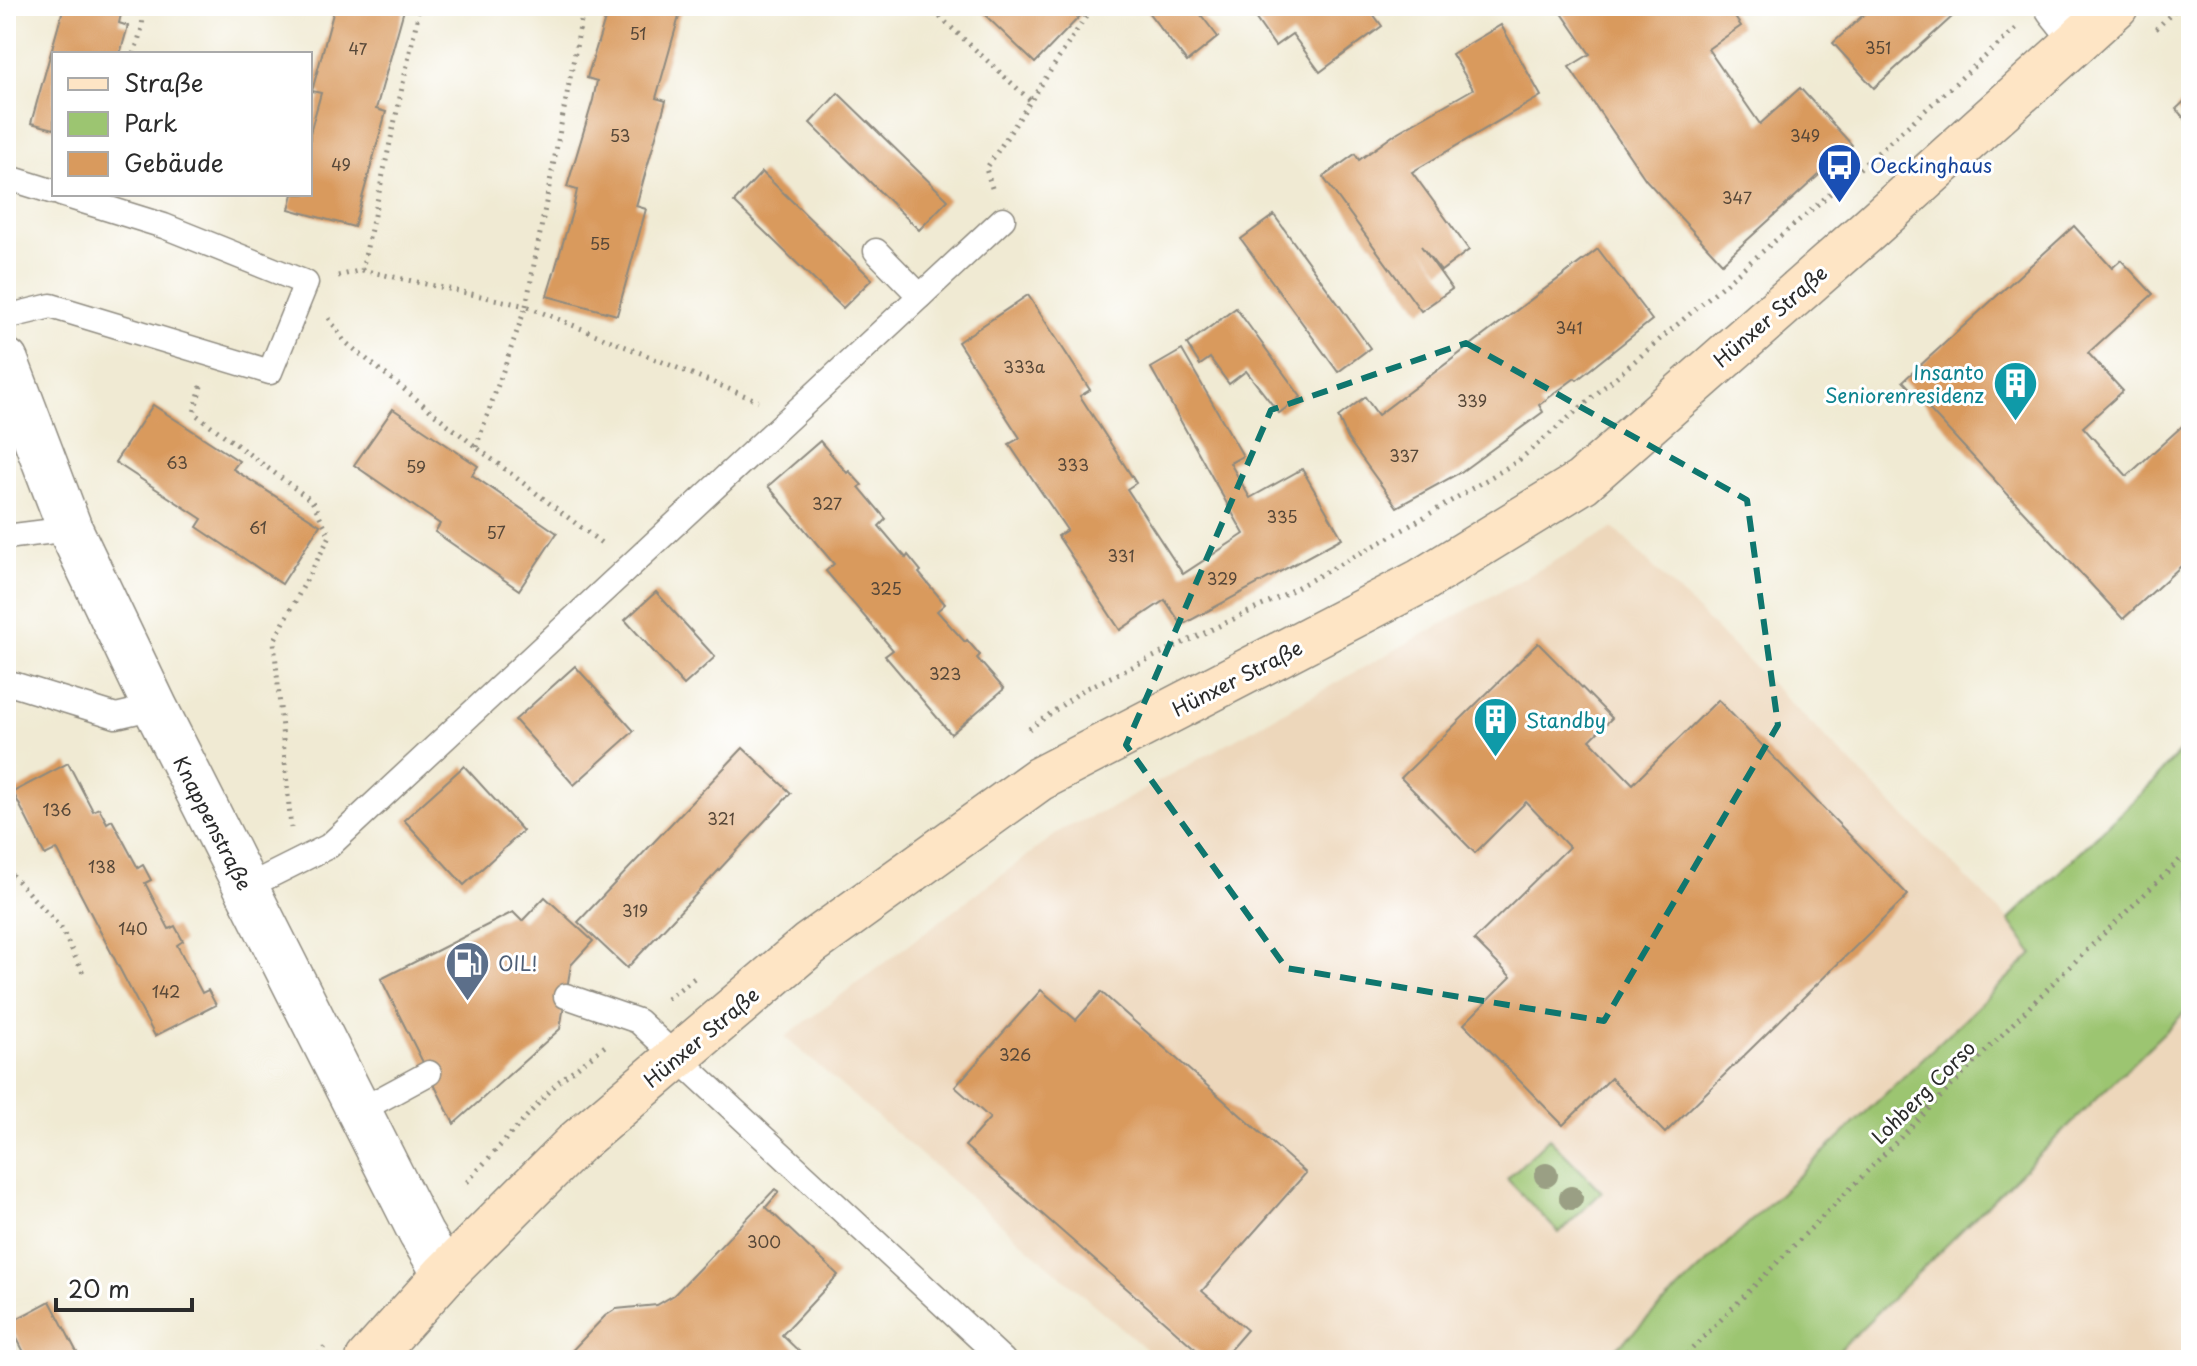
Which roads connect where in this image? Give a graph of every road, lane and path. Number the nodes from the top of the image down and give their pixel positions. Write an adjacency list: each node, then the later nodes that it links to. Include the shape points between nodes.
1 (144, 6): 8 (path)
2 (420, 6): 15 (path)
3 (584, 6): 18 (path)
4 (928, 6): 9 (path)
5 (1094, 6): 9 (path)
6 (2116, 6): 7 (main road, Hünxer Straße)
7 (2069, 21): 37 (main road, Hünxer Straße, via 1868,230 1582,482 1421,581 1039,779 810,944)
8 (135, 52)
9 (1031, 101): 13 (path, via 986,169)
10 (6, 177): 11 (lane)
11 (52, 191)
12 (67, 196): 16 (lane, via 164,226)
13 (1003, 219): 17 (lane)
14 (876, 251): 17 (lane)
15 (362, 270): 16 (path); 18 (path)
16 (306, 283): 20 (lane, via 270,372); 23 (path, via 344,341)
17 (920, 296): 22 (lane)
18 (526, 306): 22 (path); 23 (path)
19 (6, 317): 20 (lane, via 51,306)
20 (210, 354): 32 (path, via 194,413 312,501 330,536 274,641)
21 (6, 361): 24 (street, Knappenstraße)
22 (792, 415): 26 (lane)
23 (476, 447): 26 (path)
24 (70, 529): 25 (lane); 28 (street, Knappenstraße)
25 (6, 537)
26 (630, 565): 32 (lane, via 329,846)
27 (6, 682): 28 (lane, via 116,716)
28 (155, 707): 34 (street, Knappenstraße)
29 (2191, 772): 30 (path, via 2186,777)
30 (2191, 782)
31 (2191, 849): 43 (path, Lohberg Corso)
32 (294, 863): 34 (lane)
33 (6, 869): 35 (path, via 61,928)
34 (245, 888): 39 (street, Knappenstraße)
35 (84, 975)
36 (566, 996): 37 (lane, via 638,1021)
37 (676, 1058): 40 (main road, Hünxer Straße, via 577,1142); 42 (lane)
38 (429, 1073): 39 (lane)
39 (359, 1111): 40 (street, Knappenstraße)
40 (445, 1274): 41 (main road, Hünxer Straße)
41 (368, 1360)
42 (1003, 1360)
43 (1681, 1360)

